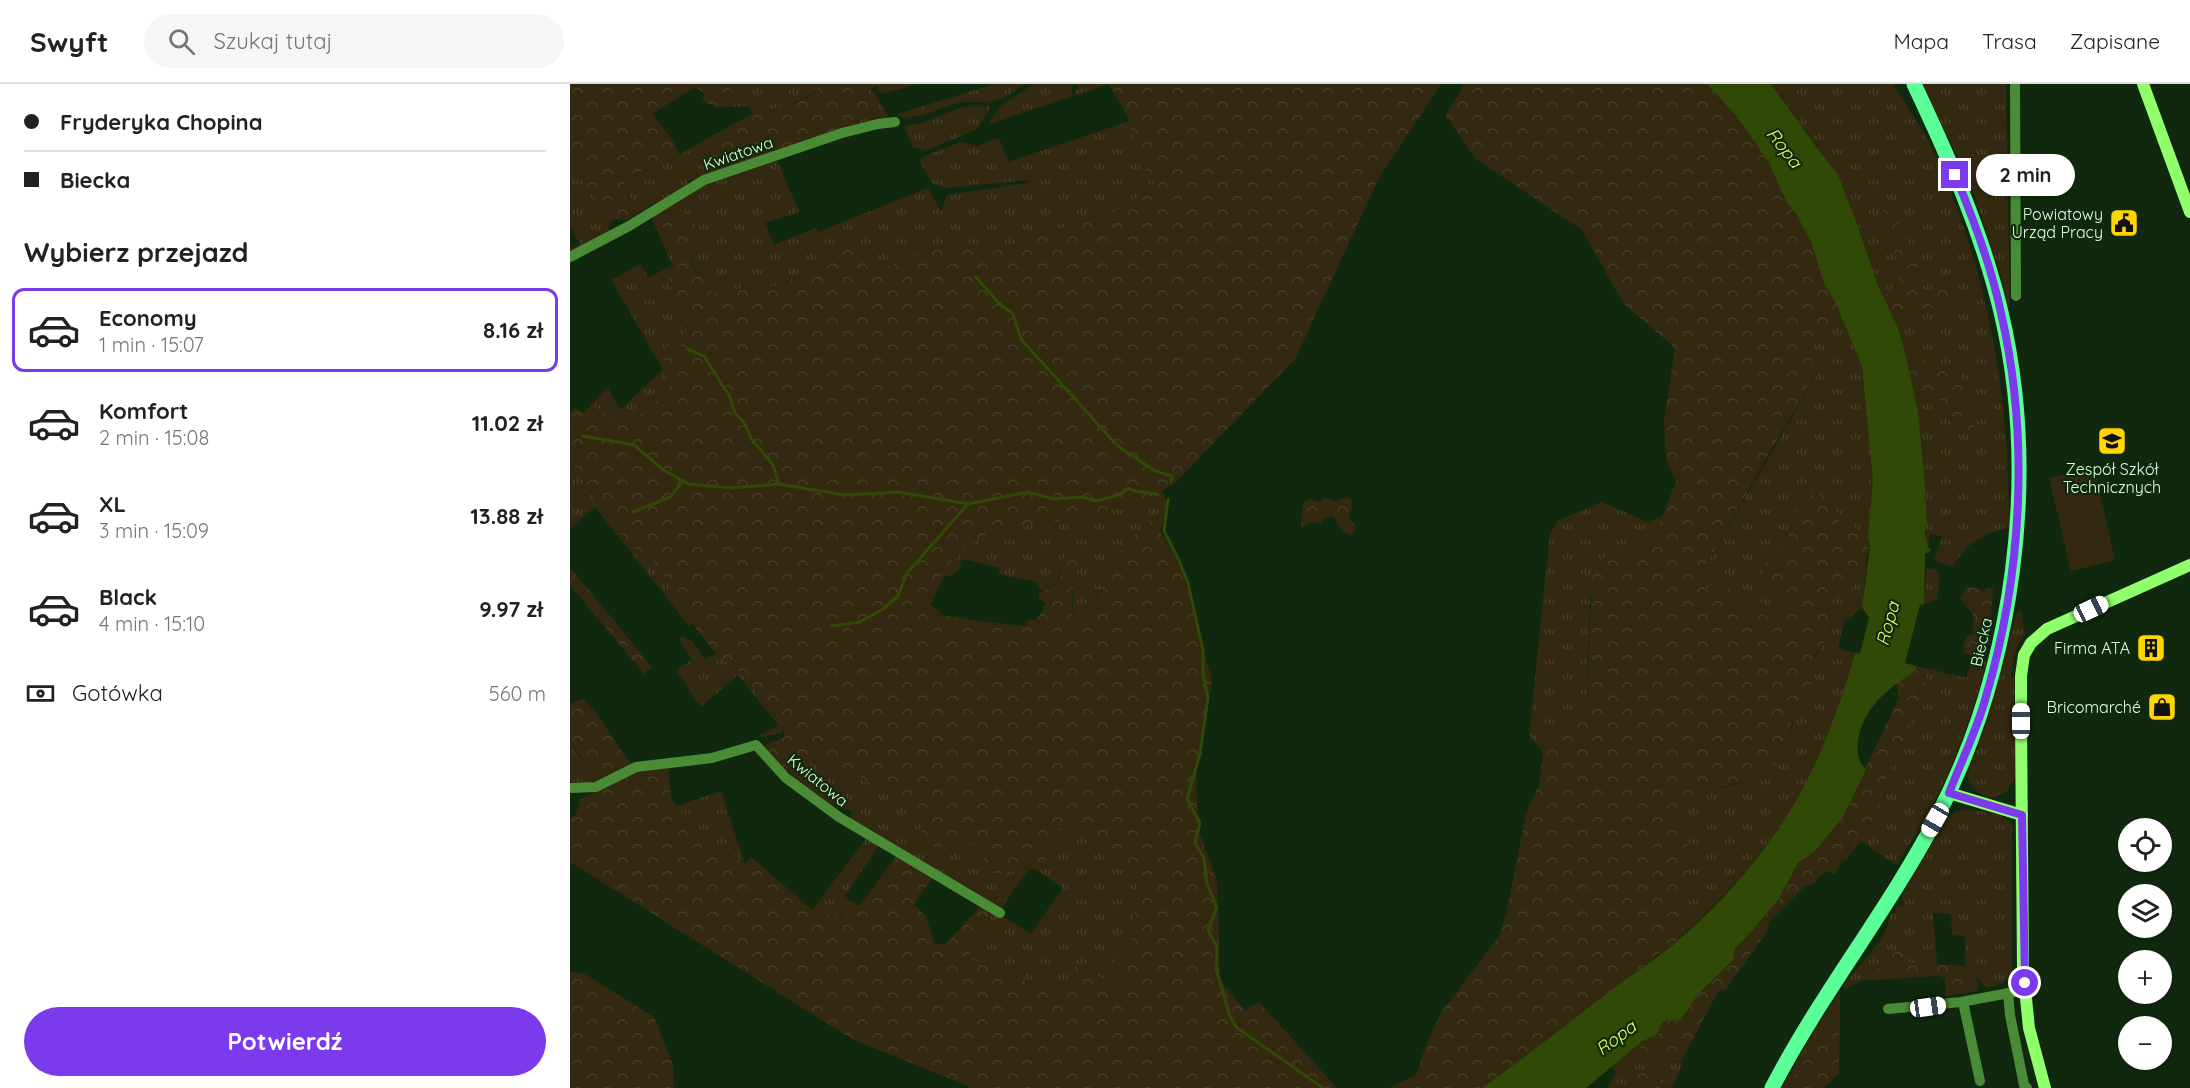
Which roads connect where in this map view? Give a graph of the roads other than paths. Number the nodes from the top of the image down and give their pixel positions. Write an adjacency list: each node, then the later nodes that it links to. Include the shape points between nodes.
1 (1904, 84): 6 (main road, Biecka)
2 (1914, 84): 6 (main road, Biecka)
3 (2014, 84): 9 (street)
4 (2143, 84): 7 (street)
5 (895, 122): 8 (street, Kwiatowa, via 842,133 704,180)
6 (1948, 158): 12 (main road, Biecka, via 1976,225 2001,313 2012,376 2019,486 2014,557 1998,649 1985,700)
7 (2190, 212)
8 (570, 257)
9 (2016, 296)
10 (2190, 565): 13 (street, via 2047,629 2027,648 2021,676)
11 (570, 788): 14 (street, Kwiatowa, via 596,787 636,767 712,758 756,745 786,778 839,818)
12 (1949, 793): 13 (street); 20 (main road, Biecka, via 1908,868 1810,1020)
13 (2022, 815): 15 (street)
14 (1000, 913)
15 (2025, 990): 16 (street); 22 (street)
16 (2008, 993): 17 (street); 21 (street)
17 (1963, 1002): 18 (street); 19 (street)
18 (1888, 1009)
19 (1980, 1081)
20 (1772, 1088)
21 (2027, 1088)
22 (2045, 1088)

